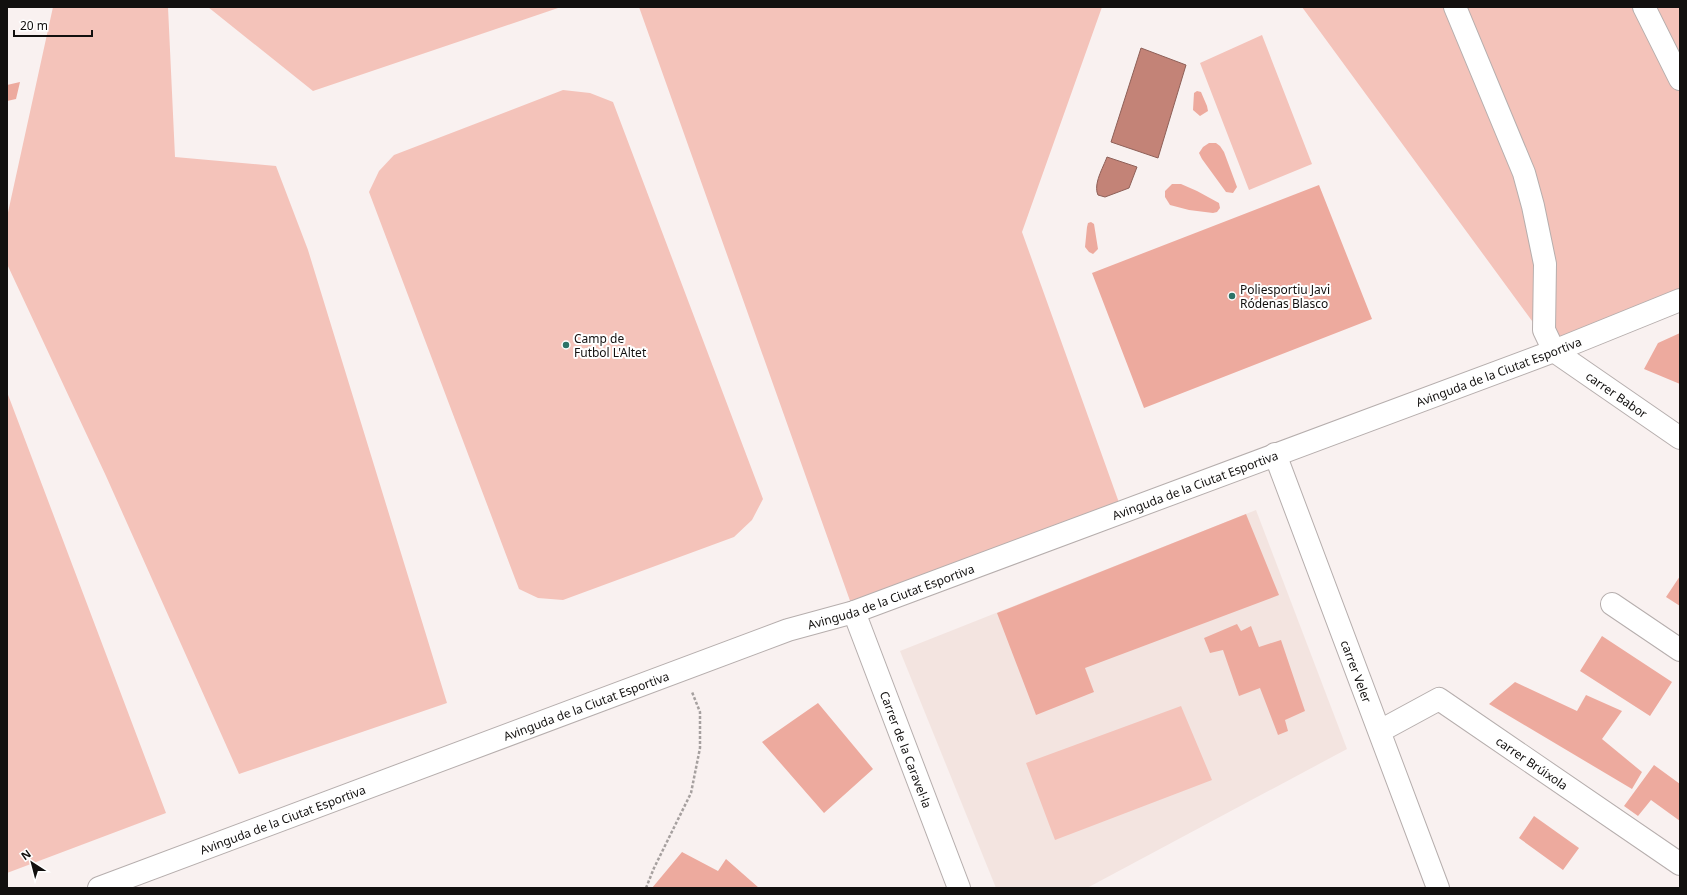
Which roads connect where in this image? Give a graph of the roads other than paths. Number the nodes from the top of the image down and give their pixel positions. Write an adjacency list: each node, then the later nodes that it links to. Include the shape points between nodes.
1 (1455, 7): 5 (street, via 1524,173 1534,206 1545,264 1544,330)
2 (1644, 7): 3 (street)
3 (1680, 79)
4 (1680, 300): 5 (street, Avinguda de la Ciutat Esportiva)
5 (1554, 350): 6 (street, carrer Babor); 7 (street, Avinguda de la Ciutat Esportiva)
6 (1680, 438)
7 (1275, 454): 9 (street, Avinguda de la Ciutat Esportiva); 11 (street, carrer Veler)
8 (1612, 604): 10 (street)
9 (854, 612): 13 (street, Avinguda de la Ciutat Esportiva, via 788,630); 14 (street, Carrer de la Caravel·la)
10 (1680, 650)
11 (1380, 731): 12 (street, carrer Brúixola, via 1438,699); 15 (street, carrer Veler)
12 (1680, 864)
13 (99, 888)
14 (959, 888)
15 (1438, 888)

